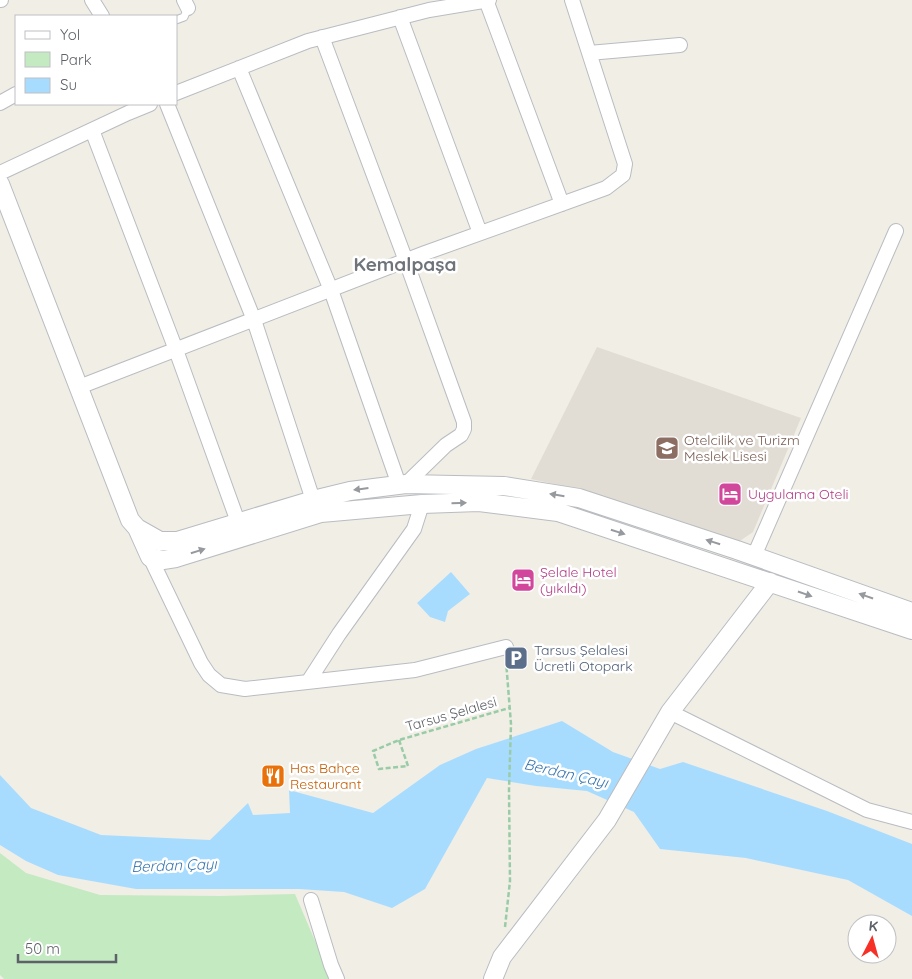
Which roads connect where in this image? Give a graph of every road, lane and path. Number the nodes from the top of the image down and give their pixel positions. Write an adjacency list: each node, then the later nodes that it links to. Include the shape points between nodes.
1 (92, 0): 5 (street)
2 (487, 0): 6 (street); 20 (street)
3 (572, 0): 10 (street)
4 (186, 4): 7 (lane, via 184,17)
5 (101, 15)
6 (400, 17): 8 (street); 22 (street)
7 (178, 19)
8 (322, 37): 11 (street); 23 (street)
9 (680, 45): 10 (street)
10 (589, 53): 20 (street, via 625,164 624,175 606,188)
11 (239, 68): 12 (street); 24 (street)
12 (178, 92)
13 (15, 95): 14 (street)
14 (0, 103)
15 (148, 105): 17 (street)
16 (167, 105): 25 (street)
17 (92, 130): 18 (street); 26 (street)
18 (0, 173)
19 (1, 191): 27 (street)
20 (562, 204): 22 (street)
21 (896, 231): 33 (street)
22 (480, 234): 23 (street)
23 (406, 261): 24 (street); 28 (street, via 464,429)
24 (331, 290): 25 (street); 28 (street)
25 (254, 320): 26 (street); 29 (street)
26 (176, 350): 27 (street); 31 (street)
27 (79, 387): 32 (street, via 130,520)
28 (402, 484): 29 (street, one-way to 29); 33 (street, one-way to 28, via 579,498 504,486)
29 (313, 500): 31 (street)
30 (422, 504): 34 (street, one-way to 30, via 176,558 321,513); 35 (street, one-way to 35, via 479,502 558,512); 39 (street, via 414,529)
31 (238, 522): 32 (street, via 177,541 160,541)
32 (136, 528): 34 (street)
33 (754, 556): 36 (street, one-way to 33)
34 (150, 557): 39 (street, via 201,663 221,685 245,689)
35 (770, 582): 37 (street, one-way to 37); 41 (street)
36 (912, 612)
37 (912, 630)
38 (506, 647): 39 (street, via 415,670); 40 (path, Tarsus Şelalesi)
39 (308, 682)
40 (509, 708): 42 (path, Tarsus Şelalesi); 45 (path, Tarsus Şelalesi, via 510,881)
41 (670, 712): 43 (street, via 867,810); 47 (street, via 607,820 502,957)
42 (399, 740): 42 (path, Tarsus Şelalesi, via 373,751 379,769 408,766)
43 (912, 822)
44 (311, 900): 46 (street)
45 (505, 928)
46 (337, 979)
47 (493, 979)

